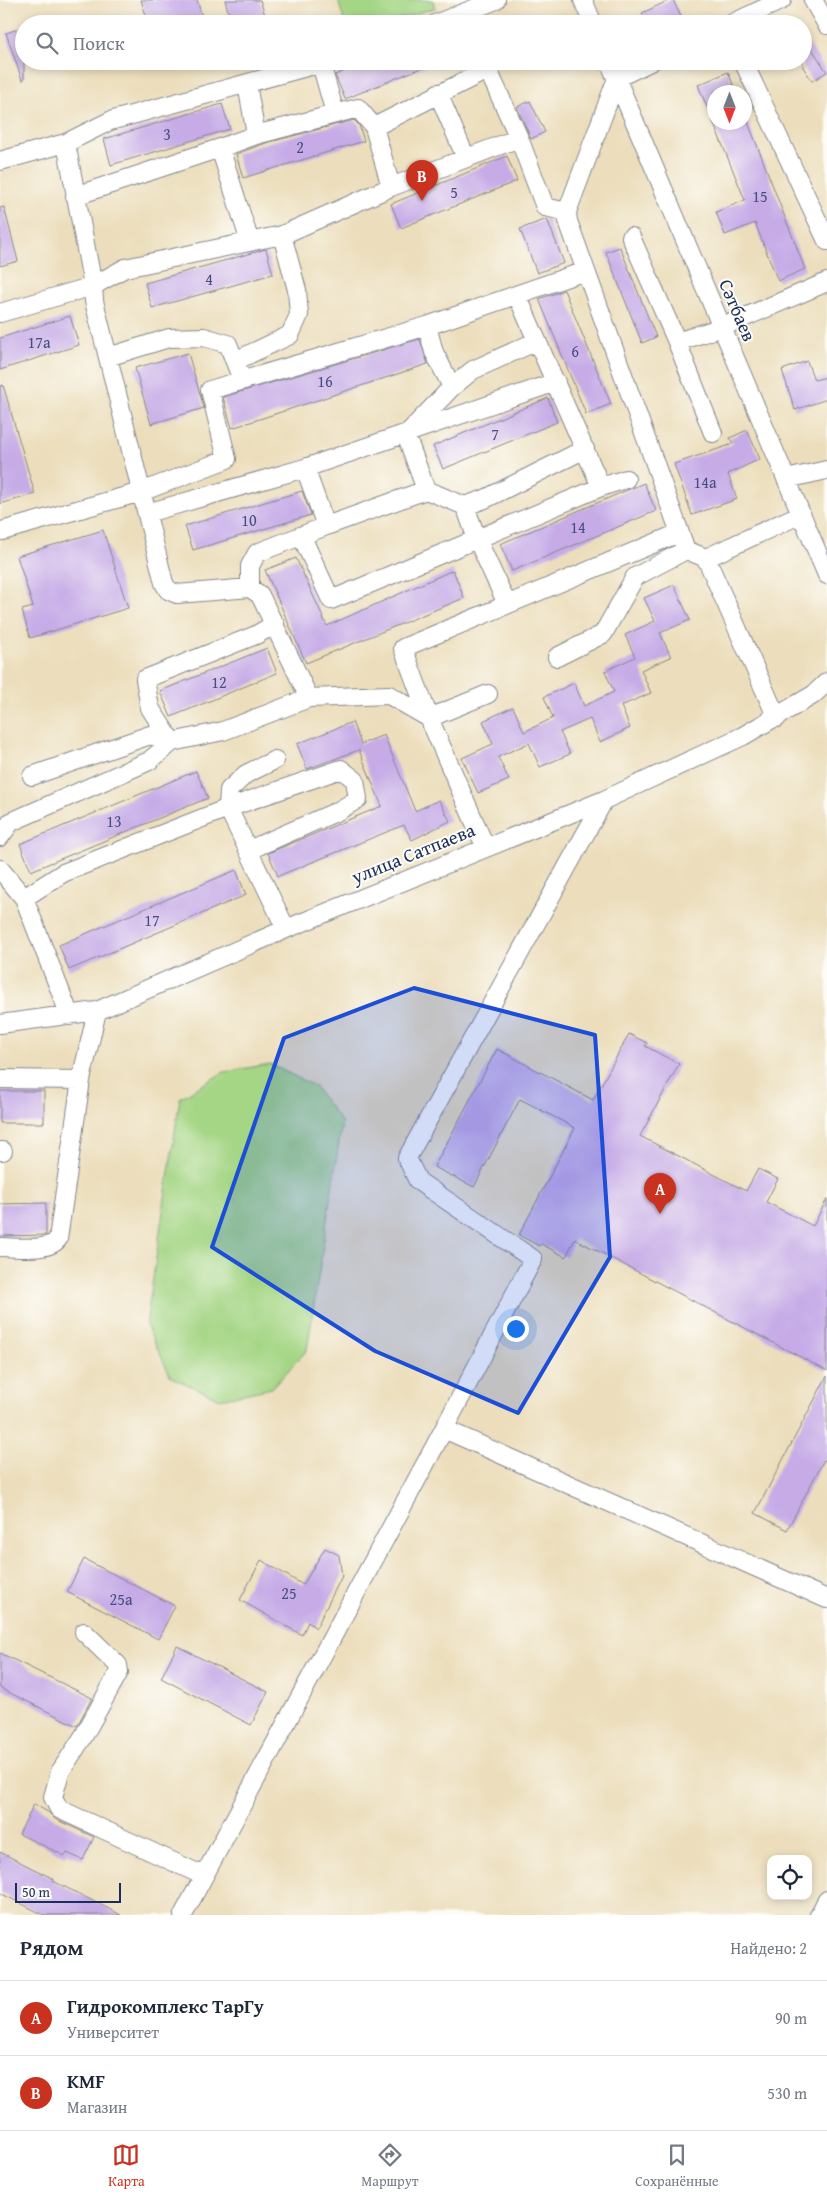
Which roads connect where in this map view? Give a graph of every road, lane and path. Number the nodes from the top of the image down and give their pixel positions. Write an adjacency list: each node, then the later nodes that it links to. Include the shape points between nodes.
1 (495, 0): 5 (street)
2 (583, 0): 6 (street)
3 (782, 0): 7 (street)
4 (813, 0): 8 (street)
5 (472, 15)
6 (589, 15)
7 (751, 15)
8 (827, 25)
9 (298, 70): 17 (street)
10 (326, 70): 19 (street)
11 (478, 70): 18 (street)
12 (487, 70): 22 (street)
13 (614, 70): 16 (street, Сәтбаев)
14 (633, 70): 16 (street)
15 (748, 70): 32 (street)
16 (617, 78): 29 (street); 40 (street, Сәтбаев)
17 (247, 84): 21 (street); 23 (street, via 110,122)
18 (438, 93): 20 (street); 25 (street)
19 (335, 113): 20 (street, via 358,108); 21 (street)
20 (374, 127): 27 (street)
21 (256, 136): 24 (street)
22 (519, 138): 25 (street); 29 (street, via 545,207)
23 (66, 143): 26 (street); 28 (street)
24 (220, 148): 28 (street); 33 (street)
25 (466, 158): 27 (street)
26 (0, 161)
27 (391, 187): 30 (street)
28 (75, 196): 36 (street)
29 (567, 212): 34 (street)
30 (282, 235): 33 (street); 44 (street, via 297,290 299,315 290,336)
31 (631, 237): 42 (street)
32 (827, 241)
33 (250, 242): 36 (street, via 125,268)
34 (585, 271): 37 (street); 63 (street)
35 (827, 282): 40 (street)
36 (92, 286): 38 (street); 43 (street)
37 (517, 295): 39 (street); 41 (street)
38 (0, 313)
39 (427, 326): 45 (street); 47 (street, via 434,352)
40 (722, 327): 42 (street); 54 (street, Сәтбаев)
41 (537, 341): 46 (street); 47 (street, via 473,370)
42 (678, 342): 48 (street)
43 (108, 357): 44 (street, via 169,338 204,337 228,344); 57 (street)
44 (234, 361): 45 (street)
45 (243, 381): 57 (street, via 210,390 227,459)
46 (556, 382): 49 (street); 50 (street)
47 (452, 387): 49 (street)
48 (713, 433)
49 (406, 435): 51 (street); 56 (street)
50 (585, 449): 55 (street); 58 (street)
51 (305, 468): 59 (street); 61 (street)
52 (827, 470): 54 (street)
53 (626, 479): 55 (street)
54 (786, 479): 60 (street, Сәтбаев)
55 (602, 486): 65 (street)
56 (426, 490): 58 (street); 61 (street)
57 (141, 492): 59 (street); 62 (street)
58 (465, 506): 65 (street)
59 (147, 513): 69 (street, via 168,590 177,594)
60 (801, 514): 67 (street); 68 (street, Сәтбаев)
61 (326, 526): 64 (street)
62 (2, 531)
63 (679, 533): 66 (street); 70 (street)
64 (302, 537): 65 (street, via 331,600); 69 (street, via 258,553 250,566)
65 (477, 539): 70 (street)
66 (686, 550): 67 (street); 72 (street, via 634,577 603,634)
67 (706, 558): 77 (street)
68 (827, 575)
69 (250, 588): 71 (street, via 260,595)
70 (507, 604): 76 (street, via 403,648)
71 (275, 624): 75 (street); 78 (street, via 256,635 146,680 150,708)
72 (557, 657)
73 (827, 682): 77 (street, улица Сатпаева)
74 (488, 694): 76 (street)
75 (309, 698): 76 (street, via 389,695); 78 (street, via 223,731)
76 (429, 718): 84 (street)
77 (777, 718): 81 (street, улица Сатпаева)
78 (172, 742): 80 (street, via 150,735); 83 (street, via 149,761 11,822)
79 (275, 760): 82 (street, via 246,774 229,790)
80 (32, 776)
81 (604, 800): 84 (street, улица Сатпаева); 95 (street, via 407,1158 418,1181 532,1259)
82 (228, 808): 85 (street); 85 (street, via 341,769 355,780 358,798 338,811); 87 (street, via 63,873)
83 (0, 837)
84 (485, 846): 88 (street, улица Сатпаева)
85 (249, 850): 88 (street)
86 (0, 869): 87 (street)
87 (24, 898): 90 (street)
88 (286, 928): 89 (street, улица Сатпаева)
89 (97, 1011): 90 (street, улица Сатпаева); 93 (street)
90 (70, 1016): 91 (street, улица Сатпаева)
91 (0, 1024)
92 (0, 1079): 93 (street)
93 (80, 1080): 94 (street, via 58,1239 55,1244 45,1247)
94 (0, 1247)
95 (444, 1429): 96 (street); 98 (street)
96 (827, 1599)
97 (84, 1632): 98 (street, via 118,1665 119,1672 60,1772 53,1797 59,1809)
98 (204, 1876): 100 (street)
99 (827, 1900): 101 (street)
100 (183, 1915)
101 (819, 1915)

